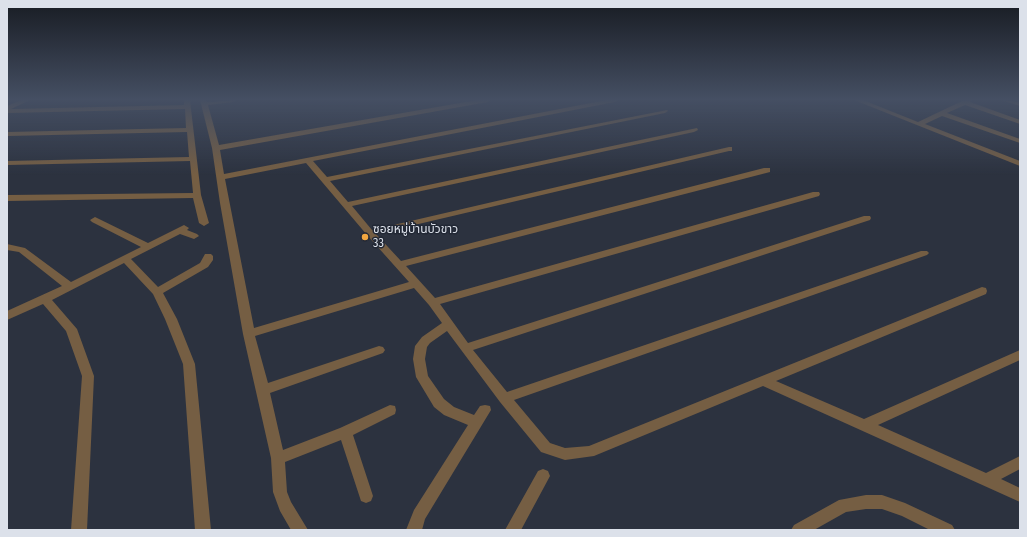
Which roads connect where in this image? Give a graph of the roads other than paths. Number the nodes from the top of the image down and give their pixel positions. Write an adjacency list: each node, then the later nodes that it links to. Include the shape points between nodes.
1 (190, 125): 8 (street)
2 (210, 125): 12 (street)
3 (346, 125): 12 (street)
4 (484, 125): 15 (street)
5 (596, 125): 20 (street)
6 (922, 125): 17 (street)
7 (977, 125): 11 (street)
8 (191, 130): 10 (street); 14 (street)
9 (694, 130): 24 (street)
10 (7, 134)
11 (1020, 141)
12 (216, 148): 19 (street)
13 (729, 149): 28 (street)
14 (194, 159): 16 (street); 22 (street)
15 (307, 159): 19 (street); 20 (street)
16 (7, 163)
17 (1020, 164)
18 (767, 170): 35 (street)
19 (221, 177): 44 (street)
20 (324, 180): 24 (street)
21 (816, 194): 41 (street)
22 (197, 195): 23 (street); 27 (street)
23 (7, 198)
24 (346, 205): 28 (street)
25 (867, 218): 45 (street)
26 (95, 220): 30 (street)
27 (204, 223)
28 (370, 233): 35 (street)
29 (194, 236): 30 (street, via 182,229)
30 (147, 246): 34 (street)
31 (7, 247): 37 (street, via 22,250)
32 (924, 253): 50 (street)
33 (208, 256): 39 (street, via 204,265)
34 (124, 258): 37 (street); 39 (street)
35 (399, 265): 36 (street)
36 (415, 284): 41 (street); 44 (street)
37 (70, 287): 40 (street)
38 (982, 291): 48 (street)
39 (157, 292): 63 (street, via 172,319 189,364)
40 (45, 299): 42 (street); 62 (street, via 72,329 88,376)
41 (433, 302): 43 (street)
42 (7, 316)
43 (448, 325): 45 (street); 53 (street, via 421,346 422,377 439,403 449,411)
44 (249, 334): 49 (street)
45 (465, 348): 50 (street)
46 (379, 350): 49 (street)
47 (1020, 355): 54 (street)
48 (764, 381): 50 (street, via 589,452 565,454 546,448); 54 (street)
49 (263, 390): 56 (street)
50 (504, 398)
51 (390, 410): 55 (street)
52 (485, 410): 53 (street)
53 (476, 422): 65 (street, via 419,515)
54 (863, 426): 59 (street)
55 (345, 432): 56 (street); 61 (street)
56 (278, 458): 64 (street, via 280,492)
57 (1020, 462): 59 (street)
58 (543, 476): 66 (street)
59 (986, 480): 60 (street)
60 (1020, 495)
61 (366, 496)
62 (79, 530)
63 (203, 530)
64 (300, 530)
65 (414, 530)
66 (513, 530)
67 (799, 530): 68 (street, via 844,505 882,502)
68 (947, 530)

